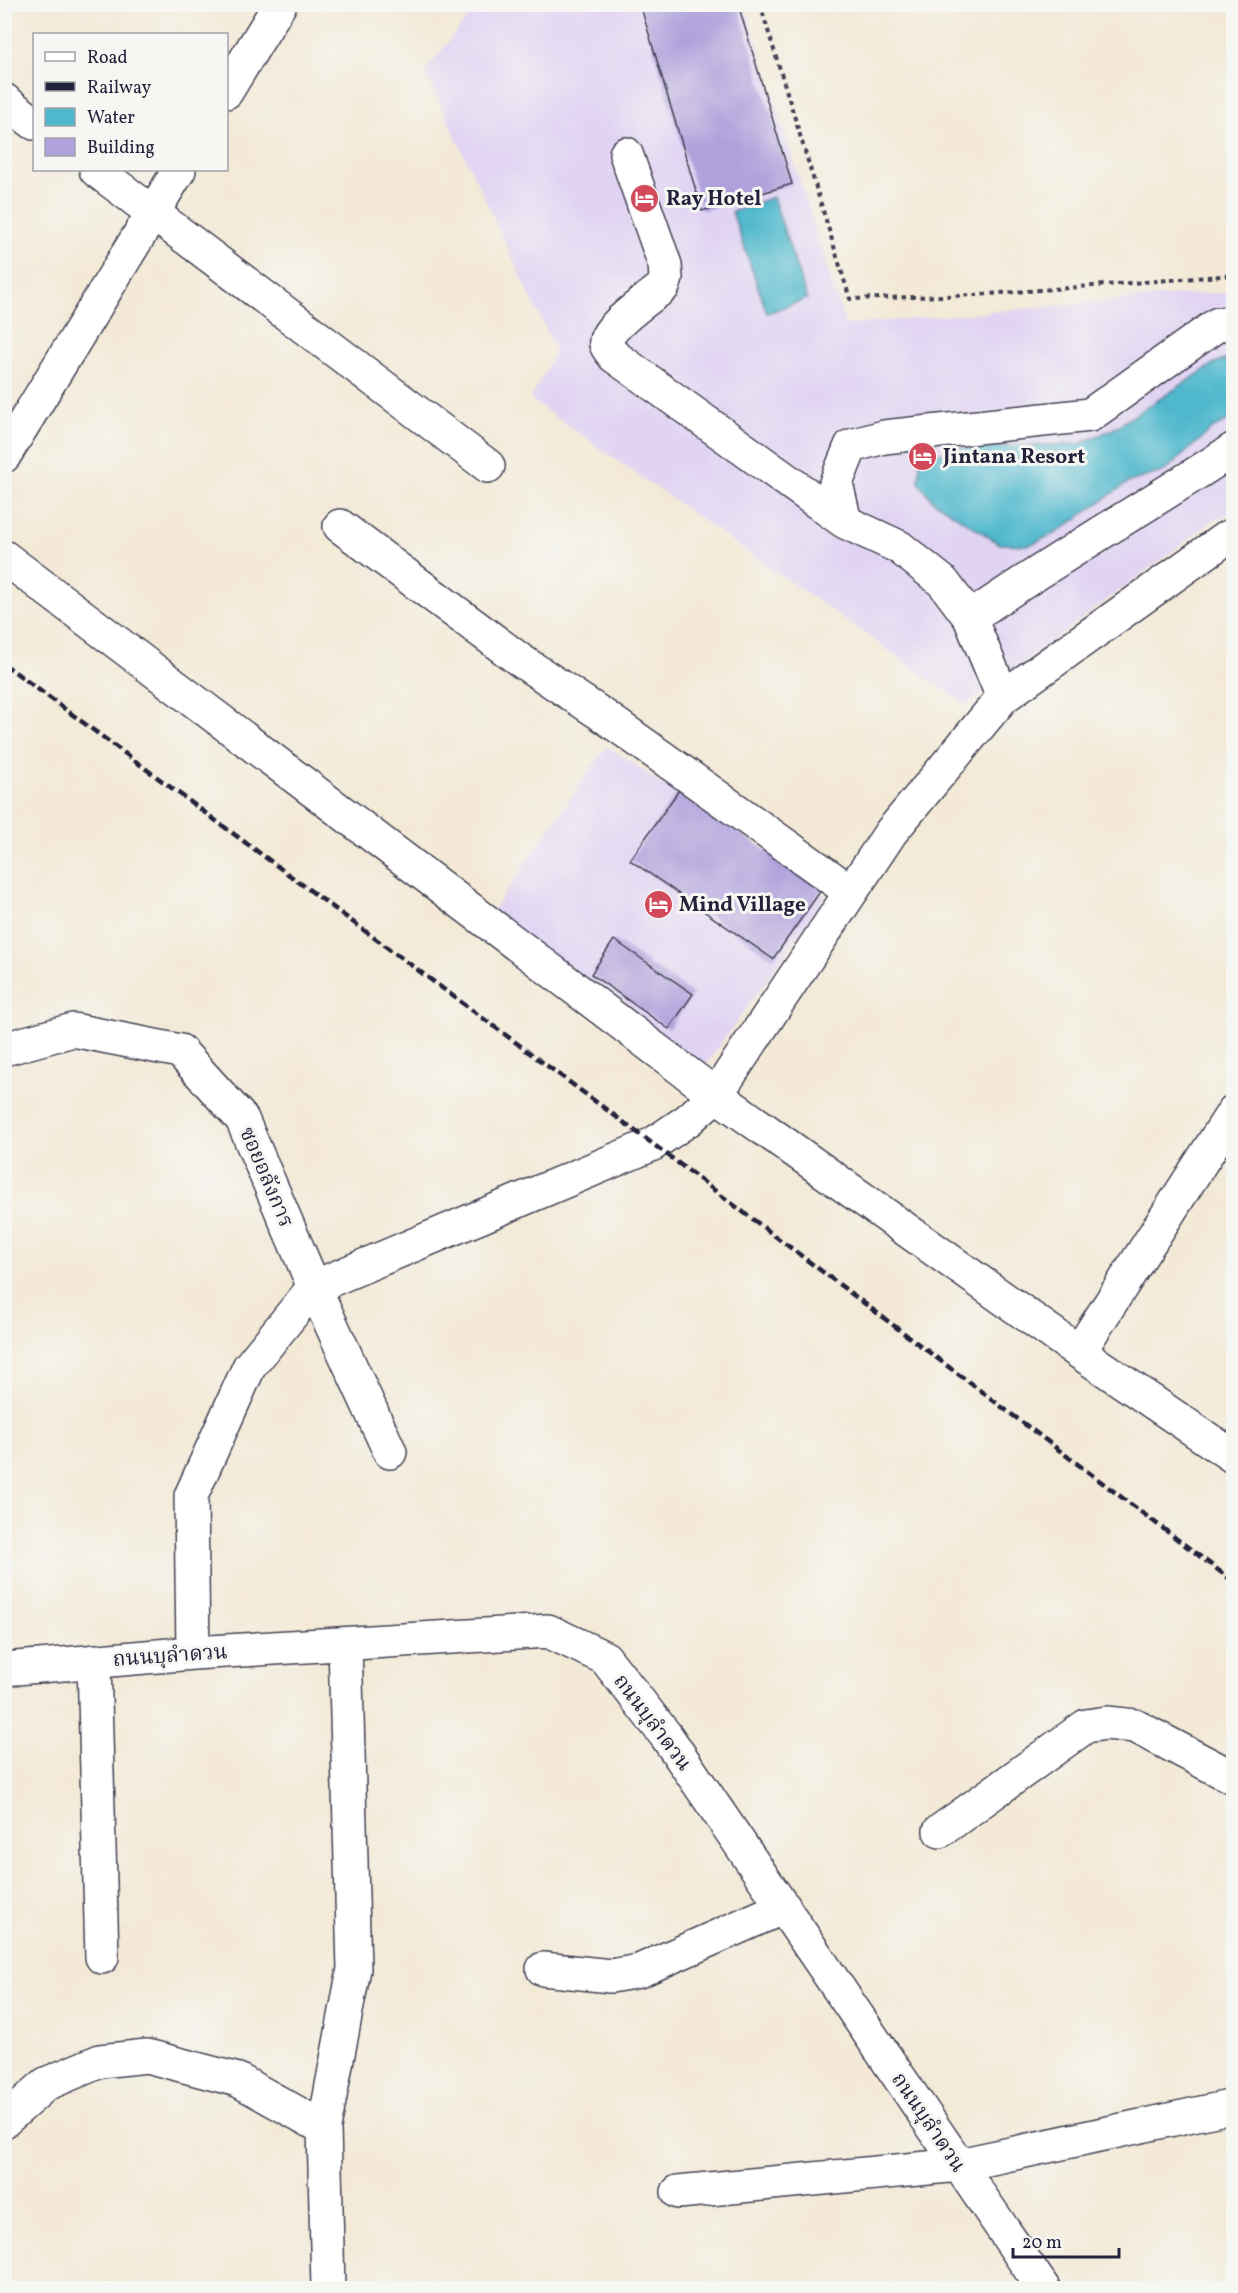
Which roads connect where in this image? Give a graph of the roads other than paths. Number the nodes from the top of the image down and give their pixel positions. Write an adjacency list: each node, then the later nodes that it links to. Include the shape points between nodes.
1 (280, 4): 2 (street)
2 (228, 89)
3 (4, 100): 4 (street)
4 (33, 122)
5 (626, 154): 13 (street, via 665,265 666,278 663,287 613,327 606,344 614,357)
6 (97, 171): 8 (street)
7 (178, 171): 8 (street)
8 (153, 212): 11 (street); 12 (street)
9 (1233, 323): 13 (street, via 1218,324 1090,415 884,436 851,446 836,483)
10 (1233, 449): 17 (street)
11 (4, 456)
12 (488, 466)
13 (845, 522): 17 (street, via 899,547 943,582)
14 (340, 526): 19 (street, via 520,660)
15 (1233, 536): 18 (street)
16 (4, 556): 21 (street)
17 (970, 618): 18 (street)
18 (1003, 697): 19 (street, via 891,832)
19 (851, 892): 21 (street)
20 (4, 1048): 23 (street, ซอยอลังการ, via 73,1030 180,1052 242,1119)
21 (716, 1095): 23 (street, via 653,1143); 24 (street)
22 (1233, 1111): 24 (street)
23 (314, 1287): 25 (street, ซอยอลังการ); 28 (street, via 249,1367 191,1496)
24 (1079, 1352): 26 (street)
25 (390, 1452)
26 (1233, 1457)
27 (345, 1644): 28 (street, ถนนบุลำดวน); 33 (street, ถนนบุลำดวน, via 549,1631 605,1658 667,1737); 38 (street, via 354,1969)
28 (193, 1653): 29 (street, ถนนบุลำดวน)
29 (94, 1660): 30 (street, ถนนบุลำดวน); 34 (street)
30 (4, 1669)
31 (1233, 1778): 32 (street, via 1135,1726 1086,1726)
32 (940, 1831)
33 (784, 1907): 35 (street, via 639,1971 611,1976); 39 (street, ถนนบุลำดวน)
34 (102, 1957)
35 (543, 1970)
36 (1233, 2106): 39 (street)
37 (4, 2121): 38 (street, via 46,2084 100,2061 147,2056 238,2080)
38 (324, 2128): 41 (street)
39 (959, 2165): 40 (street); 42 (street, ถนนบุลำดวน)
40 (678, 2192)
41 (328, 2289)
42 (1043, 2289)

